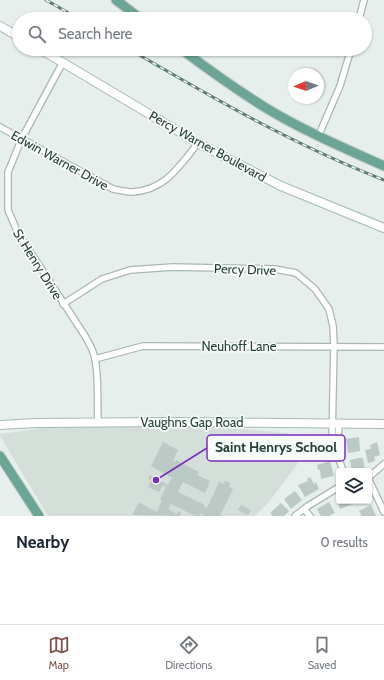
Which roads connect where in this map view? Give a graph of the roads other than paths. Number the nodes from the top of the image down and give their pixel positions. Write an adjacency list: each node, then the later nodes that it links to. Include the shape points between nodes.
1 (116, 0): 3 (main road)
2 (364, 0): 4 (street)
3 (132, 12)
4 (361, 12)
5 (0, 26): 6 (street)
6 (12, 33)
7 (52, 56): 10 (street, Percy Warner Boulevard)
8 (190, 56): 12 (main road, via 267,109)
9 (349, 56): 12 (street, via 340,86)
10 (63, 62): 13 (street, St Henry Drive); 14 (street, Percy Warner Boulevard)
11 (0, 127): 13 (street, Edwin Warner Drive)
12 (318, 137): 15 (main road)
13 (22, 138): 14 (street, Edwin Warner Drive, via 113,189 131,192 151,189 173,175); 17 (street, St Henry Drive, via 8,172 8,210 18,233)
14 (198, 143): 16 (street, Percy Warner Boulevard, via 281,186)
15 (384, 166)
16 (384, 228)
17 (64, 304): 18 (street, Percy Drive, via 102,279 130,270 173,267 275,269 296,273 315,288 329,309); 20 (street, St Henry Drive, via 85,336)
18 (334, 346): 19 (street, Neuhoff Lane); 20 (street, Neuhoff Lane, via 143,346); 22 (street, Percy Drive)
19 (384, 346)
20 (95, 358): 21 (street, St Henry Drive)
21 (98, 422): 22 (street, Vaughns Gap Road); 24 (street, Vaughns Gap Road)
22 (336, 423): 23 (street, Vaughns Gap Road); 27 (street, Percy Drive, via 337,453)
23 (384, 424)
24 (0, 425)
25 (0, 456): 33 (main road)
26 (384, 464): 28 (street)
27 (341, 468)
28 (372, 475)
29 (372, 485): 32 (street)
30 (336, 489): 31 (street)
31 (304, 509): 34 (street); 35 (street)
32 (384, 512)
33 (39, 516)
34 (295, 516)
35 (310, 516)

